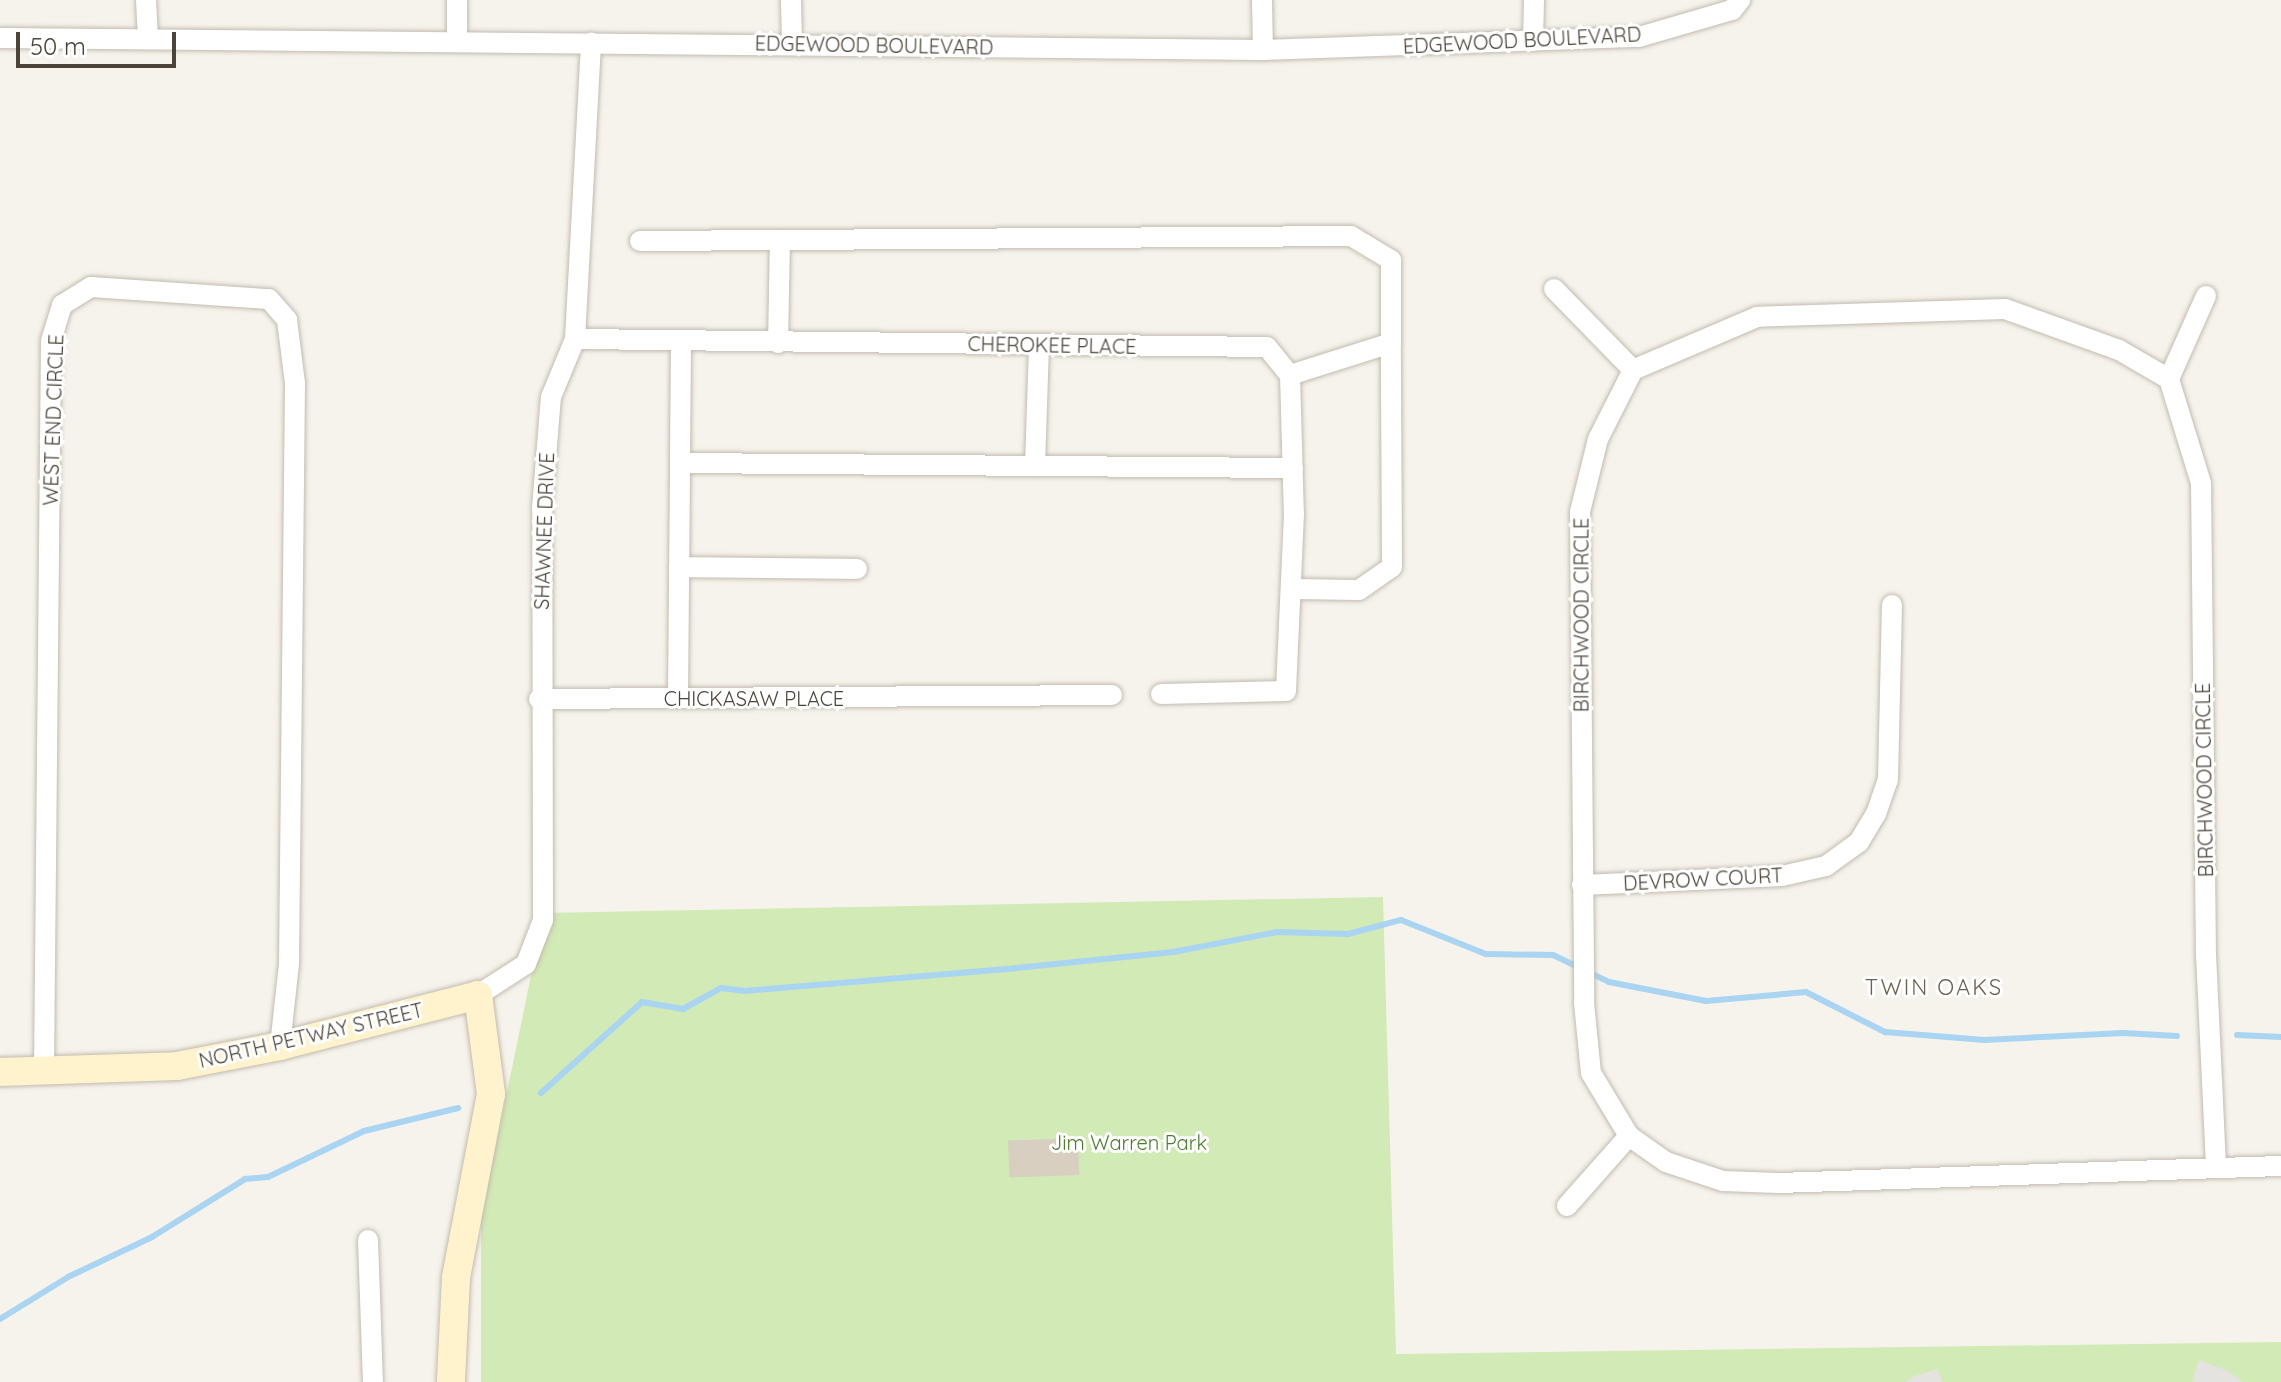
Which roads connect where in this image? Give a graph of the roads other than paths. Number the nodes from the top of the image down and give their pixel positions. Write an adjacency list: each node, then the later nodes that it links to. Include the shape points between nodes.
1 (146, 0): 8 (street)
2 (457, 0): 9 (street)
3 (791, 0): 12 (street)
4 (1262, 0): 13 (street)
5 (1534, 0): 10 (street)
6 (1740, 0): 10 (street, EDGEWOOD BOULEVARD, via 1732,10 1639,37)
7 (0, 38): 8 (street, EDGEWOOD BOULEVARD)
8 (148, 39): 9 (street, EDGEWOOD BOULEVARD)
9 (457, 41): 11 (street, EDGEWOOD BOULEVARD)
10 (1533, 41): 13 (street, EDGEWOOD BOULEVARD)
11 (591, 42): 12 (street, EDGEWOOD BOULEVARD); 18 (street, SHAWNEE DRIVE)
12 (792, 44): 13 (street, EDGEWOOD BOULEVARD)
13 (1263, 50)
14 (780, 240): 15 (street); 20 (street); 21 (street, via 1351,236 1391,260)
15 (640, 241)
16 (1554, 289): 23 (street)
17 (2206, 296): 25 (street)
18 (575, 339): 19 (street, CHEROKEE PLACE); 36 (street, SHAWNEE DRIVE, via 551,397 542,508)
19 (681, 342): 20 (street, CHEROKEE PLACE); 26 (street)
20 (778, 343): 22 (street, CHEROKEE PLACE)
21 (1391, 343): 24 (street); 31 (street, via 1392,567 1359,590)
22 (1039, 345): 24 (street, CHEROKEE PLACE, via 1267,347); 27 (street)
23 (1633, 370): 25 (street, via 1757,317 2005,309 2119,350); 37 (street, BIRCHWOOD CIRCLE, via 1598,439 1580,512)
24 (1290, 375): 28 (street)
25 (2169, 379): 43 (street, BIRCHWOOD CIRCLE, via 2201,483 2206,957)
26 (680, 463): 27 (street); 29 (street)
27 (1035, 466): 28 (street)
28 (1293, 468): 31 (street)
29 (679, 567): 30 (street); 35 (street)
30 (857, 569)
31 (1292, 595): 33 (street, via 1286,691)
32 (1892, 605): 37 (street, DEVROW COURT, via 1888,780 1859,842 1826,866 1782,876)
33 (1161, 694)
34 (1112, 695): 35 (street, CHICKASAW PLACE)
35 (678, 698): 36 (street, CHICKASAW PLACE)
36 (539, 699): 38 (street, SHAWNEE DRIVE, via 543,920 526,964)
37 (1582, 885): 42 (street, BIRCHWOOD CIRCLE, via 1591,1073)
38 (478, 995): 39 (street, NORTH PETWAY STREET); 48 (street, via 491,1094 456,1278)
39 (280, 1046): 40 (street, NORTH PETWAY STREET, via 177,1066); 40 (street, WEST END CIRCLE, via 289,964 295,399 287,320 269,299 91,287 62,305 51,341)
40 (44, 1071): 41 (street, NORTH PETWAY STREET)
41 (0, 1072)
42 (1629, 1136): 43 (street, BIRCHWOOD CIRCLE, via 1666,1162 1723,1181); 45 (street)
43 (2216, 1166): 44 (street, BIRCHWOOD CIRCLE)
44 (2281, 1166)
45 (1567, 1206)
46 (368, 1240): 47 (street)
47 (373, 1382)
48 (451, 1382)

